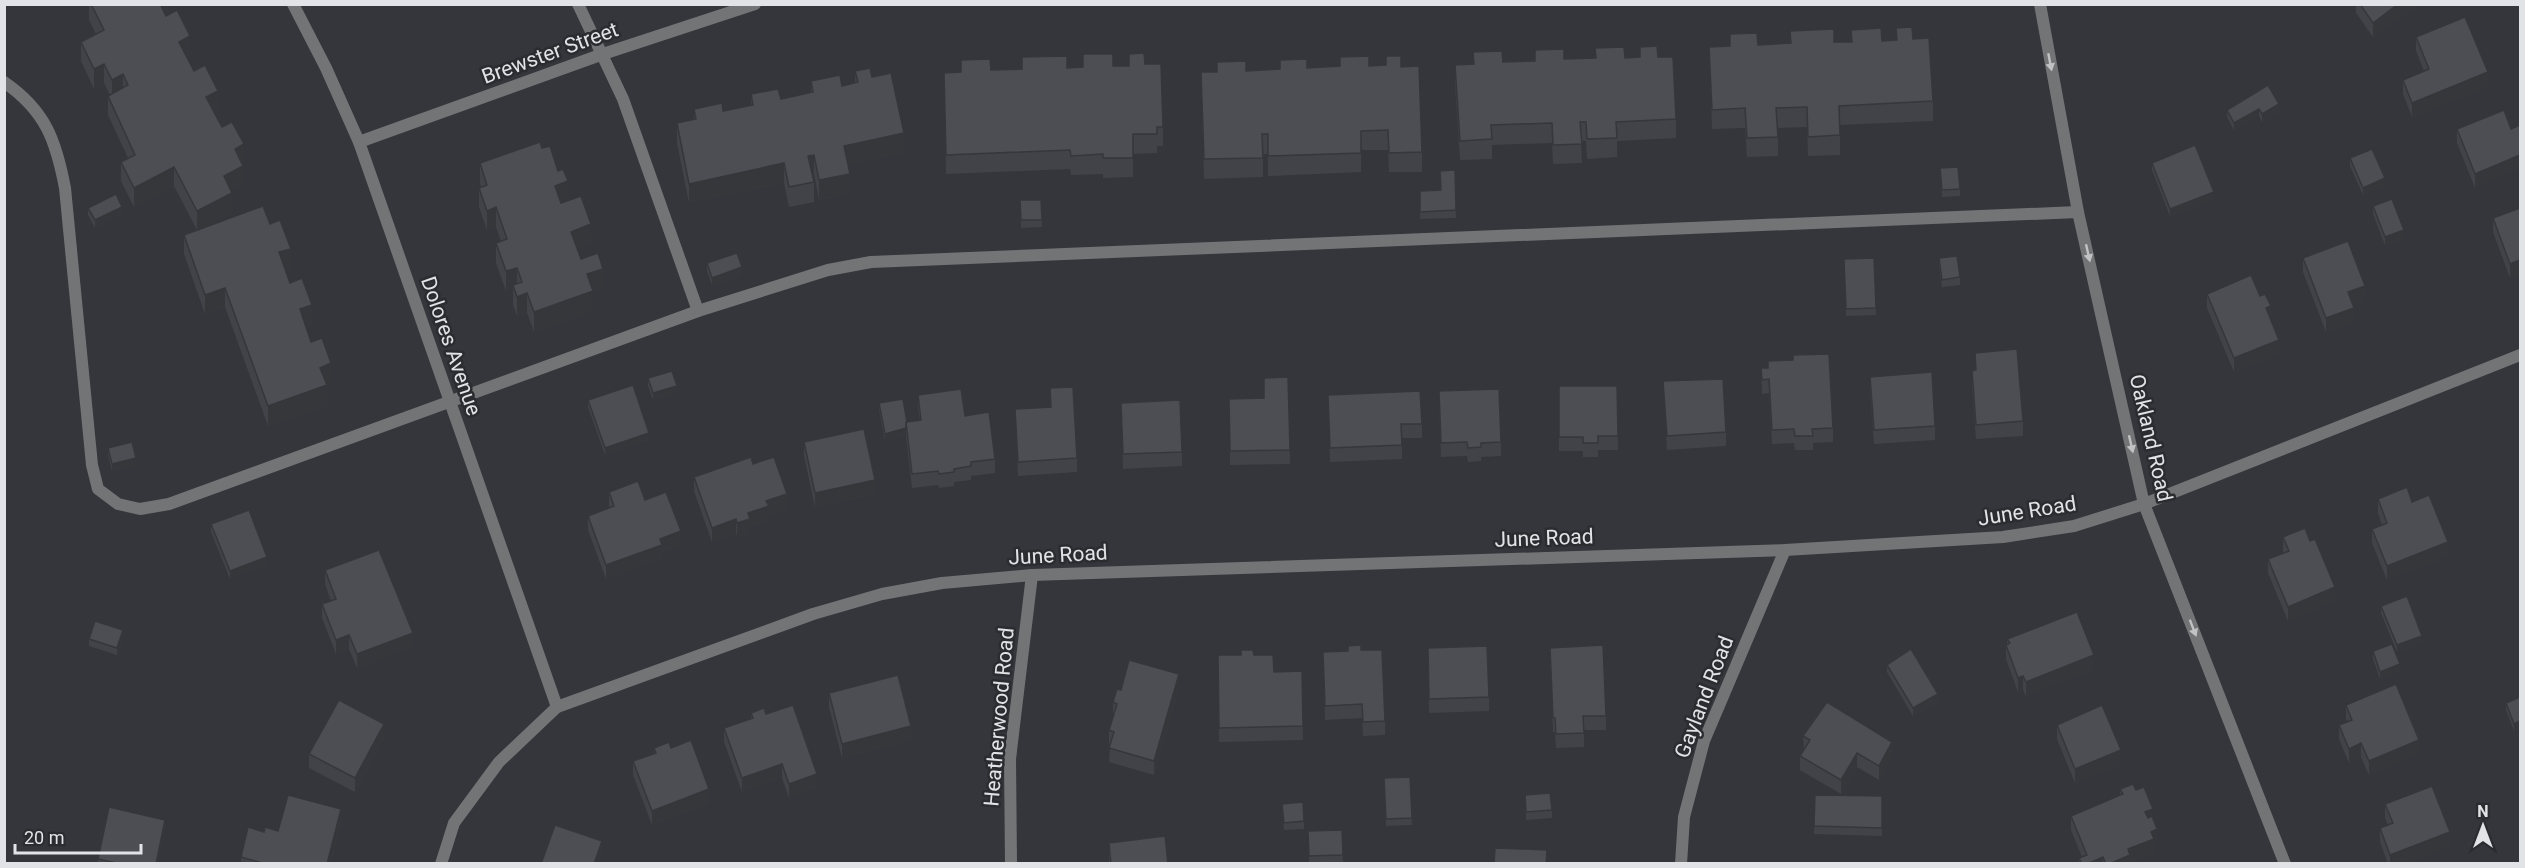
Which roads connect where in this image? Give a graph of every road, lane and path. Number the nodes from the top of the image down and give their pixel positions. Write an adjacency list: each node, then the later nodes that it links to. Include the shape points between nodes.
1 (293, 4): 7 (street, Dolores Avenue)
2 (578, 4): 5 (street)
3 (755, 4): 5 (street, Brewster Street)
4 (2040, 4): 8 (street, Oakland Road, one-way to 8)
5 (603, 54): 7 (street, Brewster Street); 9 (street, via 623,99)
6 (4, 82): 11 (street, via 23,95 41,117 57,148 65,188 92,465 98,489 118,504 140,509 169,504)
7 (359, 142): 11 (street, Dolores Avenue)
8 (2078, 212): 9 (street, via 871,262 828,270); 12 (street, Oakland Road, one-way to 12)
9 (698, 310): 11 (street)
10 (2520, 355): 12 (street, June Road)
11 (449, 400): 15 (street, Dolores Avenue)
12 (2144, 504): 13 (street, June Road, via 2074,526 2003,537); 19 (street, Oakland Road, one-way to 19)
13 (1785, 550): 14 (street, June Road); 18 (street, Gayland Road, via 1704,741 1684,817)
14 (1032, 574): 15 (street, June Road, via 882,594 813,614); 17 (street, Heatherwood Road, via 1010,759)
15 (557, 706): 16 (street, via 499,762 453,823)
16 (441, 864)
17 (1011, 864)
18 (1681, 864)
19 (2285, 864)

